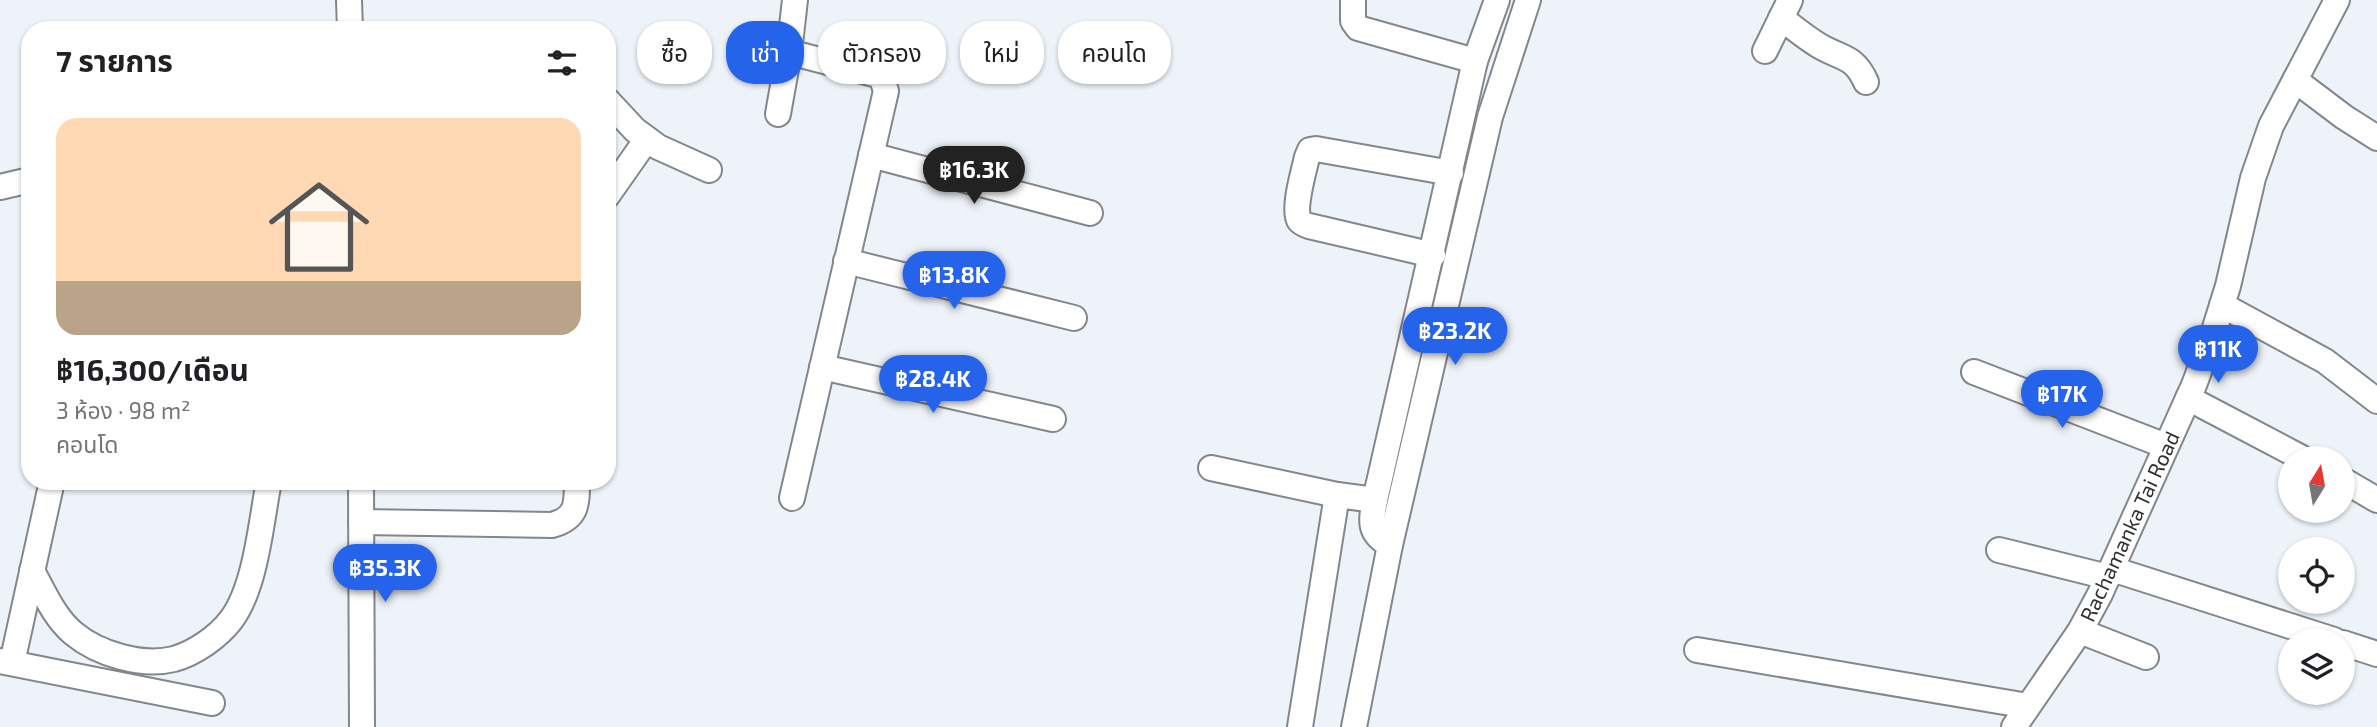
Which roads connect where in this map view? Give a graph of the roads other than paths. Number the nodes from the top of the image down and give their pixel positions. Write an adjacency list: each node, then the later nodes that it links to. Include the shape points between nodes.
1 (349, 0): 8 (street)
2 (795, 0): 9 (street)
3 (1353, 0): 12 (street, via 1353,21 1358,28)
4 (1497, 0): 12 (street)
5 (1528, 0): 49 (street, via 1490,117)
6 (2336, 0): 13 (street, Rachamanka Tai Road)
7 (1785, 9): 10 (street); 14 (street, via 1819,46 1860,68)
8 (350, 21)
9 (793, 21)
10 (1765, 51)
11 (804, 56): 20 (street, via 881,76 886,91)
12 (1475, 61): 22 (street)
13 (2295, 80): 18 (street); 29 (street, Rachamanka Tai Road, via 2271,126 2253,178)
14 (1866, 82)
15 (783, 84): 17 (street)
16 (616, 110): 19 (street)
17 (778, 114)
18 (2377, 138)
19 (647, 139): 21 (street); 24 (street)
20 (871, 155): 26 (street); 28 (street)
21 (709, 170)
22 (1451, 173): 27 (street); 27 (street, via 1316,149 1307,156 1298,202 1301,222)
23 (21, 182): 25 (street)
24 (616, 183)
25 (0, 187)
26 (1090, 213)
27 (1433, 255): 46 (street)
28 (846, 261): 30 (street); 31 (street)
29 (2222, 305): 33 (street, Rachamanka Tai Road); 34 (street, via 2325,361)
30 (1074, 317)
31 (822, 367): 35 (street); 45 (street)
32 (1974, 372): 36 (street)
33 (2188, 398): 36 (street, Rachamanka Tai Road); 37 (street)
34 (2377, 401)
35 (1053, 419)
36 (2166, 446): 52 (street, Rachamanka Tai Road)
37 (2279, 446)
38 (1211, 468): 44 (street)
39 (2356, 488): 47 (street)
40 (49, 490): 51 (street)
41 (267, 490): 51 (street, via 248,588 231,620 208,642 174,659 145,661 101,651 73,633 55,613)
42 (361, 490): 48 (street)
43 (577, 490): 48 (street, via 574,513 567,521 552,525)
44 (1338, 495): 46 (street); 63 (street)
45 (792, 498)
46 (1375, 500): 49 (street, via 1373,530)
47 (2377, 500)
48 (361, 522): 62 (street)
49 (1390, 545): 64 (street)
50 (1999, 550): 52 (street)
51 (32, 571): 59 (street)
52 (2110, 573): 53 (street); 54 (street, Rachamanka Tai Road)
53 (2294, 628)
54 (2080, 631): 58 (street); 61 (street, Rachamanka Tai Road)
55 (2355, 647): 57 (street)
56 (1697, 650): 61 (street)
57 (2377, 654)
58 (2146, 657)
59 (6, 662): 60 (street)
60 (212, 703)
61 (2028, 706): 65 (street, Rachamanka Tai Road)
62 (362, 727)
63 (1300, 727)
64 (1354, 727)
65 (2014, 727)

